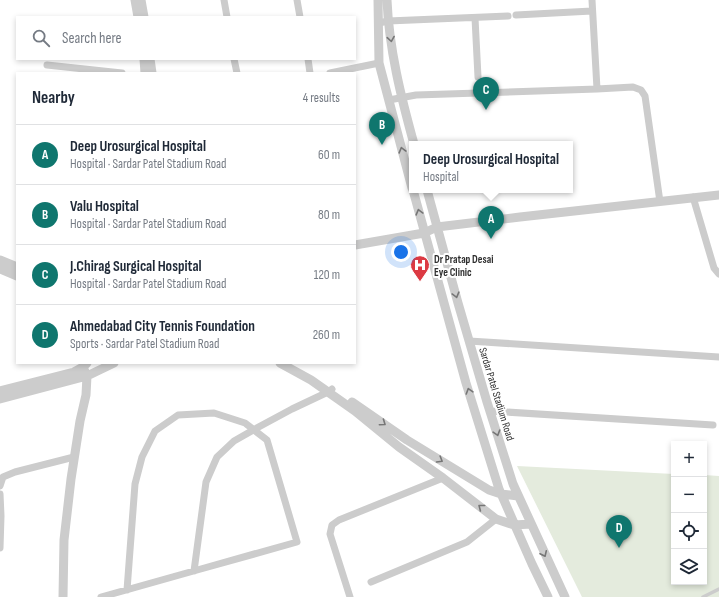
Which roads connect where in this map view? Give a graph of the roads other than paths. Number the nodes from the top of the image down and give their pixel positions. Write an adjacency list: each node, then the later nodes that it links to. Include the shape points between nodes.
1 (135, 0): 9 (street)
2 (141, 0): 10 (street)
3 (224, 0): 11 (street)
4 (297, 0): 12 (street)
5 (378, 0): 14 (street)
6 (387, 0): 14 (street)
7 (592, 0): 8 (street)
8 (592, 11): 13 (street); 28 (street)
9 (138, 16)
10 (144, 16)
11 (227, 16)
12 (300, 16)
13 (475, 18): 14 (street); 27 (street)
14 (384, 22): 19 (street); 29 (street, one-way to 29)
15 (144, 60): 22 (street)
16 (150, 60): 23 (street)
17 (234, 60): 24 (street)
18 (308, 60): 25 (street)
19 (379, 63): 26 (street); 30 (street)
20 (47, 65): 21 (street)
21 (113, 72)
22 (145, 72)
23 (152, 72)
24 (237, 72)
25 (310, 72)
26 (335, 72)
27 (478, 78)
28 (597, 89): 29 (street); 37 (street, via 633,87 641,90 645,96)
29 (402, 97): 30 (street); 31 (street)
30 (389, 100): 32 (street, one-way to 30)
31 (413, 141)
32 (409, 177)
33 (413, 193): 39 (street, one-way to 33)
34 (428, 193): 38 (street, Sardar Patel Stadium Road)
35 (719, 195): 36 (street)
36 (693, 197): 37 (street); 44 (street, via 714,268)
37 (660, 202): 38 (street)
38 (437, 228): 39 (street); 46 (street, Sardar Patel Stadium Road, one-way to 46)
39 (424, 233): 40 (street); 59 (street, one-way to 39)
40 (356, 245)
41 (0, 260): 42 (street)
42 (16, 267)
43 (0, 270): 45 (street)
44 (719, 274)
45 (16, 276)
46 (469, 341): 47 (street); 55 (street, Sardar Patel Stadium Road)
47 (719, 357)
48 (109, 364): 51 (street)
49 (282, 364): 52 (street)
50 (293, 364): 52 (street)
51 (86, 369): 53 (street); 54 (street); 58 (street, via 86,395)
52 (330, 390): 57 (street); 60 (street, via 399,447); 61 (street, one-way to 61)
53 (0, 391)
54 (0, 399)
55 (490, 411): 56 (street); 65 (street, Sardar Patel Stadium Road, one-way to 65)
56 (713, 425)
57 (255, 429): 70 (street, via 234,441 217,457 206,482); 70 (street, via 267,440 297,542); 73 (street, via 214,413 178,415 155,431 142,457 136,484)
58 (74, 457): 62 (street, via 15,472 3,477); 74 (street, via 64,540)
59 (495, 474): 61 (street, via 488,479); 64 (street)
60 (442, 478): 66 (street, one-way to 60); 76 (street, via 338,520 332,525 330,534)
61 (475, 481): 64 (street)
62 (0, 486)
63 (0, 494): 69 (street)
64 (501, 494): 65 (street); 68 (street)
65 (518, 496): 67 (street, Sardar Patel Stadium Road)
66 (496, 519): 68 (street); 71 (street, via 467,542)
67 (530, 524): 68 (street); 78 (street, Sardar Patel Stadium Road, one-way to 78)
68 (514, 525): 77 (street)
69 (0, 548)
70 (194, 571): 73 (street)
71 (371, 582)
72 (719, 589): 79 (lane)
73 (127, 590): 75 (street)
74 (63, 597)
75 (101, 597)
76 (350, 597)
77 (548, 597)
78 (565, 597)
79 (703, 597)

